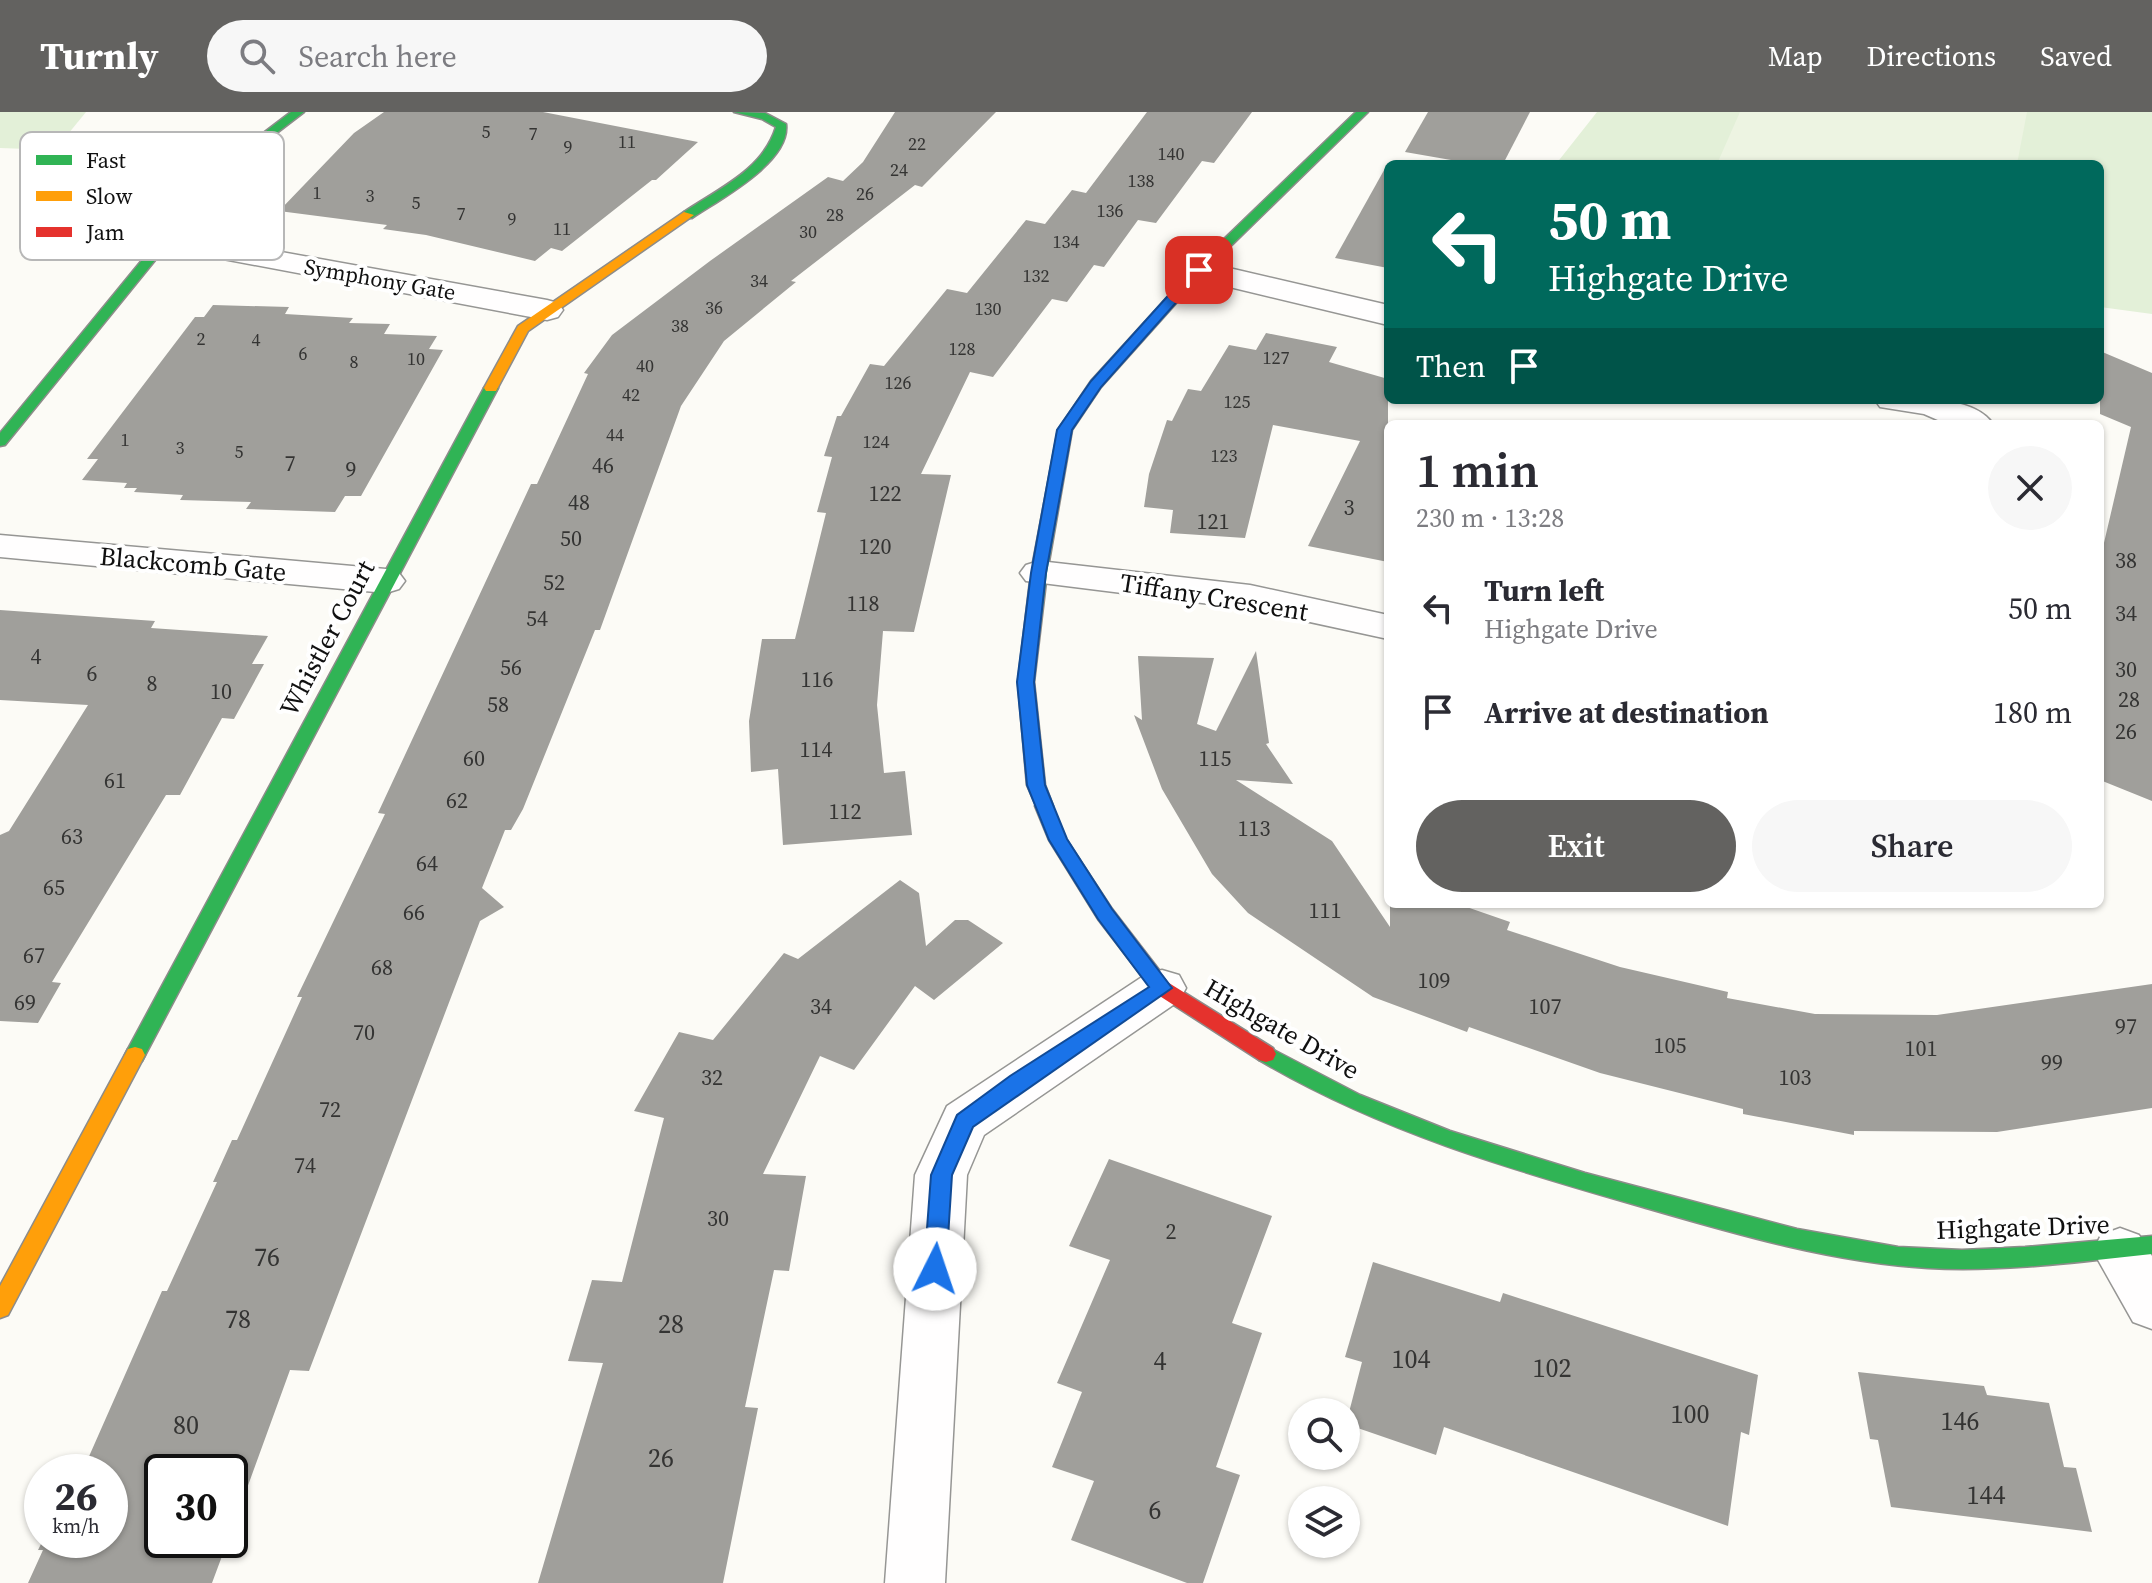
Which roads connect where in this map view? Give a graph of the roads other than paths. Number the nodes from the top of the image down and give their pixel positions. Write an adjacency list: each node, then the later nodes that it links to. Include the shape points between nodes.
1 (298, 112): 4 (street)
2 (740, 112): 8 (street, Whistler Court, via 765,116 782,126 770,153)
3 (1362, 112): 7 (street, Highgate Drive)
4 (272, 132)
5 (149, 260): 12 (street)
6 (274, 260): 8 (street, Symphony Gate)
7 (1199, 270): 9 (street); 14 (street, Highgate Drive, via 1096,384 1065,430)
8 (547, 310): 15 (street, Whistler Court, via 523,329)
9 (1384, 314)
10 (1923, 404): 11 (street)
11 (1967, 420)
12 (0, 442)
13 (0, 546): 15 (street, Blackcomb Gate)
14 (1039, 573): 16 (street, Tiffany Crescent, via 1250,597); 17 (street, Highgate Drive, via 1026,682 1036,785 1058,840 1105,914)
15 (386, 581): 20 (street, Whistler Court)
16 (1384, 626)
17 (1162, 988): 18 (street, Highgate Drive, via 1310,1082 1399,1121 1496,1157 1779,1236 1899,1256 1978,1259); 21 (street, via 965,1121 941,1175)
18 (2136, 1248): 19 (street)
19 (2152, 1305)
20 (0, 1308)
21 (915, 1583)

